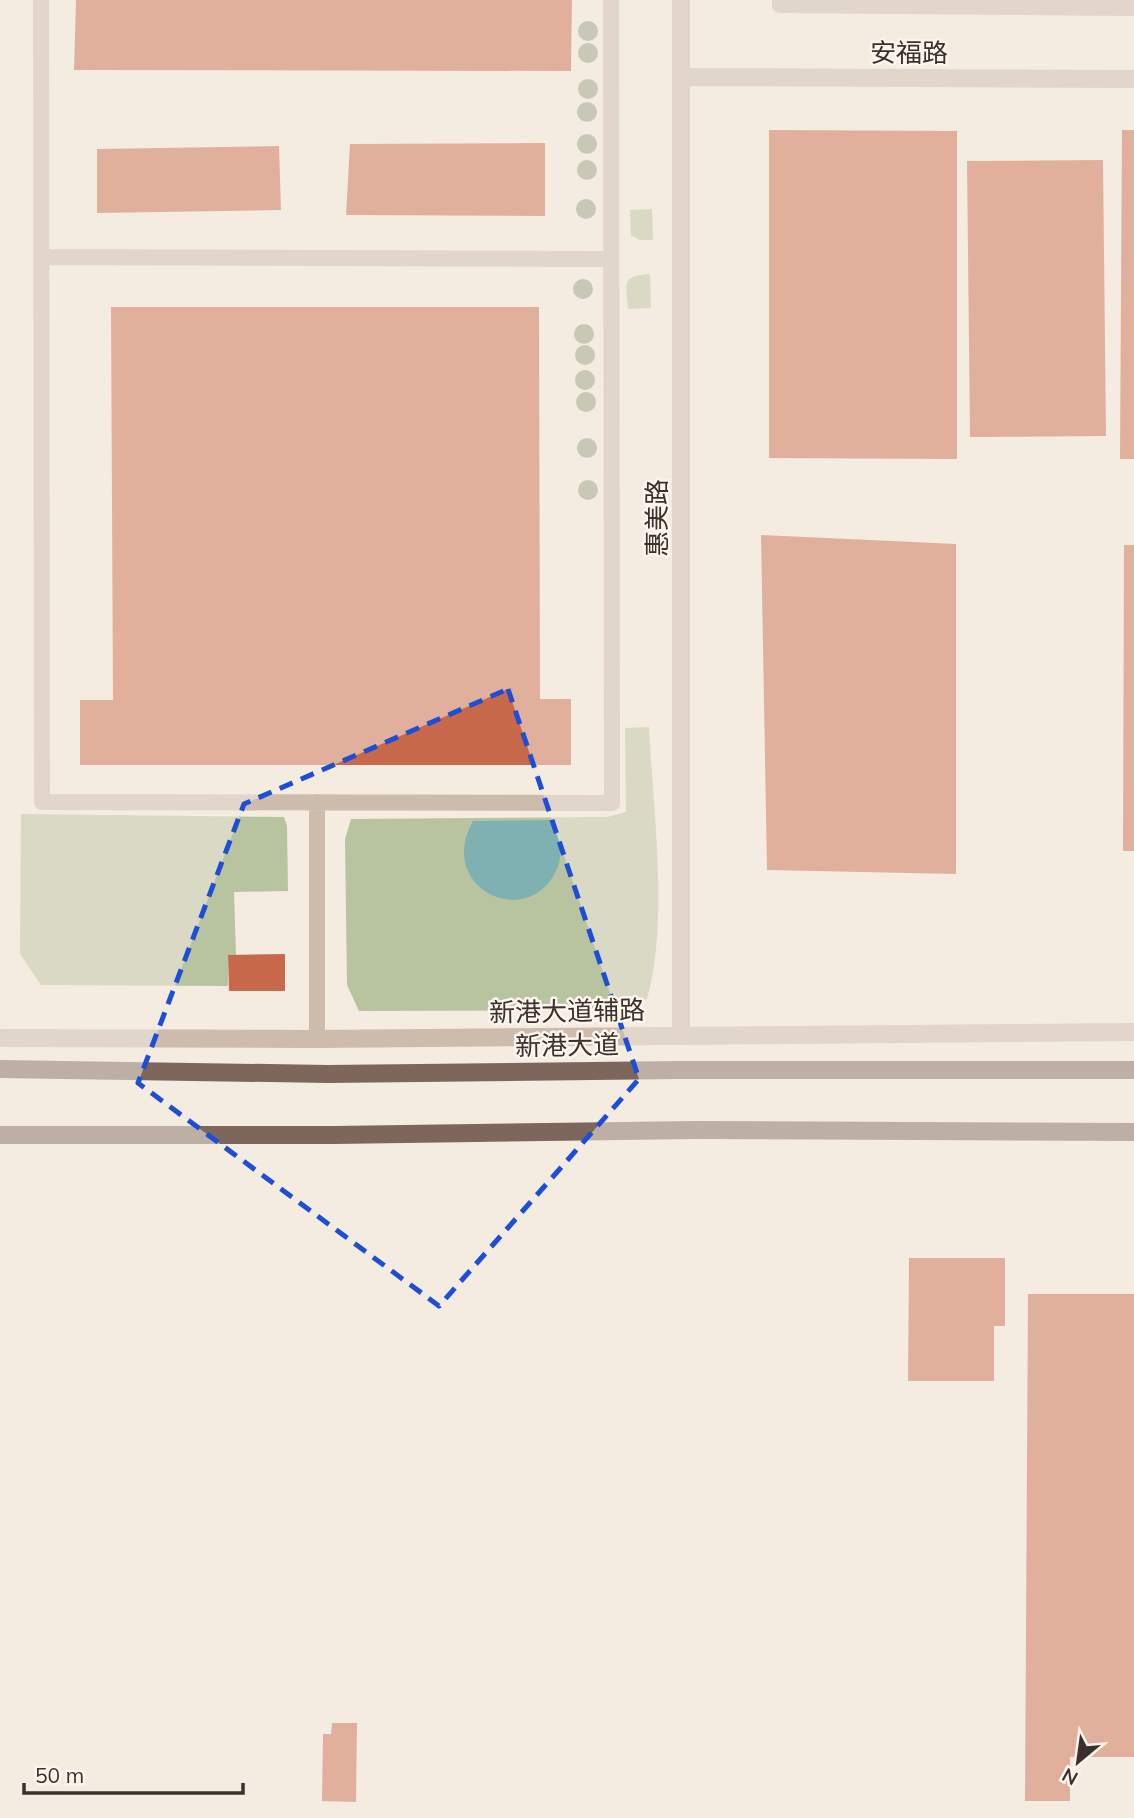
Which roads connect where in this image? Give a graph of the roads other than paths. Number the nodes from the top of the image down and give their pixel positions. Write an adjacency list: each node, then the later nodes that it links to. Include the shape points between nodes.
1 (41, 0): 9 (lane)
2 (611, 0): 10 (lane)
3 (681, 0): 7 (street, 惠美路)
4 (780, 0): 5 (lane, via 780,5)
5 (1082, 4): 6 (lane)
6 (1134, 8)
7 (683, 77): 8 (street, 安福路); 13 (street, 惠美路)
8 (1134, 79)
9 (41, 257): 10 (lane); 11 (lane, via 42,802)
10 (611, 259): 11 (lane, via 612,803)
11 (317, 802): 15 (lane)
12 (1134, 1032): 13 (street, 新港大道辅路)
13 (681, 1036): 15 (street, 新港大道辅路)
14 (0, 1038): 15 (street, 新港大道辅路)
15 (317, 1040)
16 (0, 1069): 17 (main road, 新港大道, via 328,1074)
17 (1134, 1070)
18 (1134, 1132): 19 (main road)
19 (0, 1135)

